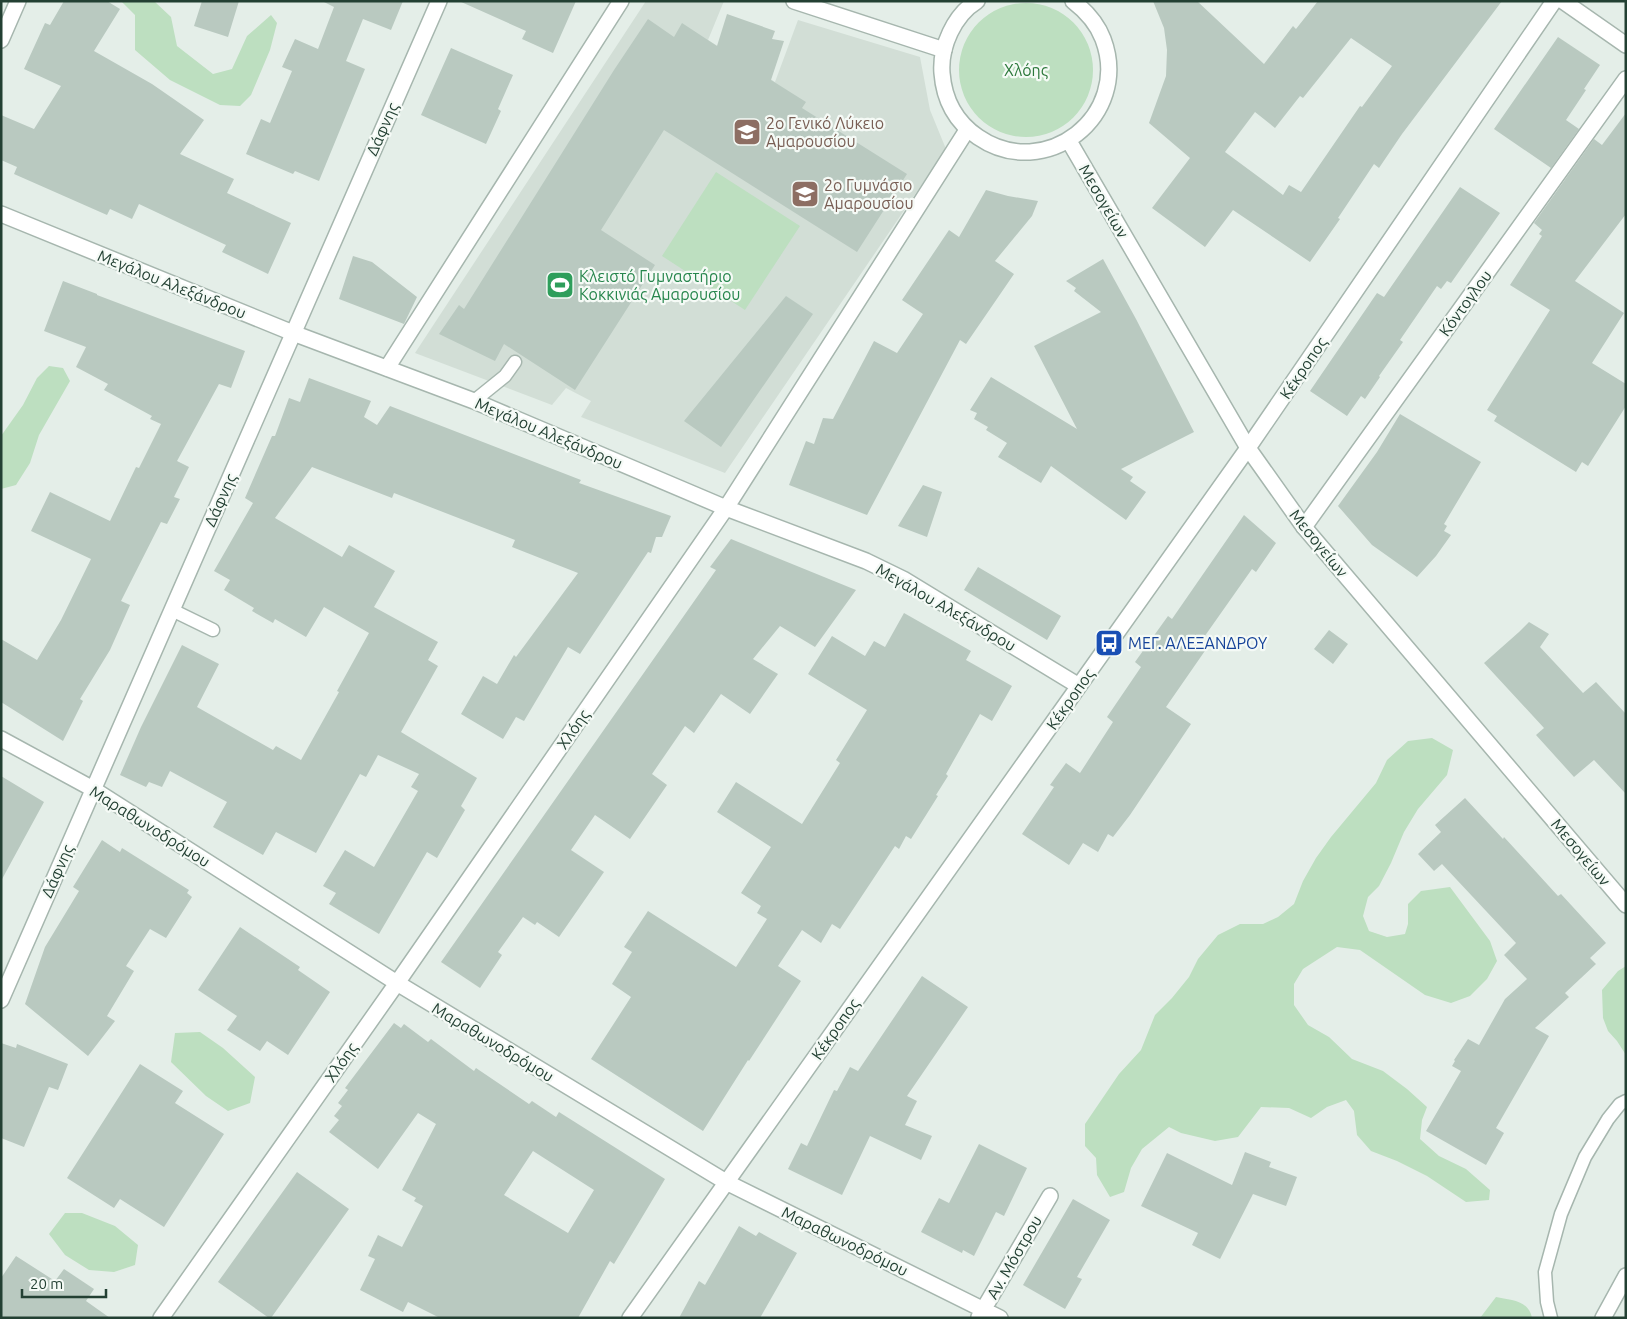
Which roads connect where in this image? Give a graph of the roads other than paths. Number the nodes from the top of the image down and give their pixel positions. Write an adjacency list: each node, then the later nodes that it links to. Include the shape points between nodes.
1 (18, 1): 9 (street)
2 (439, 1): 16 (street, Δάφνης)
3 (621, 1): 18 (street)
4 (794, 1): 11 (street)
5 (977, 1): 11 (street, via 960,17)
6 (1554, 1): 20 (street, Κέκροπος)
7 (1563, 1): 10 (street)
8 (1081, 3): 14 (street, via 1098,28 1108,52 1109,78 1102,102 1089,124)
9 (1, 40)
10 (1626, 45)
11 (944, 50): 13 (street, via 942,72 945,93)
12 (1626, 79): 22 (street, Κόντογλου)
13 (967, 130): 14 (street, via 990,145 1016,152 1044,151); 21 (street, Χλόης)
14 (1069, 141): 20 (street, Μεσογείων)
15 (1, 214): 16 (street, Μεγάλου Αλεξάνδρου)
16 (293, 333): 18 (street, Μεγάλου Αλεξάνδρου); 23 (street, Δάφνης)
17 (515, 362): 19 (lane, via 505,376)
18 (388, 368): 19 (street, Μεγάλου Αλεξάνδρου)
19 (474, 401): 21 (street, Μεγάλου Αλεξάνδρου)
20 (1248, 448): 22 (street, Μεσογείων); 25 (street, Κέκροπος)
21 (726, 508): 25 (street, Μεγάλου Αλεξάνδρου, via 866,561 903,579); 29 (street, Χλόης)
22 (1304, 527): 28 (street, Μεσογείων)
23 (172, 610): 24 (lane); 27 (street, Δάφνης)
24 (213, 630)
25 (1079, 686): 32 (street, Κέκροπος)
26 (1, 739): 27 (street, Μαραθωνοδρόμου)
27 (93, 789): 29 (street, Μαραθωνοδρόμου); 30 (street, Δάφνης)
28 (1626, 905)
29 (397, 984): 32 (street, Μαραθωνοδρόμου); 36 (street, Χλόης)
30 (1, 1000)
31 (1626, 1101): 39 (lane, via 1608,1119 1585,1157 1561,1214 1545,1272)
32 (726, 1182): 35 (street, Μαραθωνοδρόμου); 37 (street, Κέκροπος)
33 (1050, 1196): 35 (street, Αν. Μόστρου)
34 (1626, 1276): 40 (street)
35 (981, 1314): 38 (street, Μαραθωνοδρόμου)
36 (161, 1318)
37 (630, 1318)
38 (1000, 1318)
39 (1551, 1318)
40 (1603, 1318)

